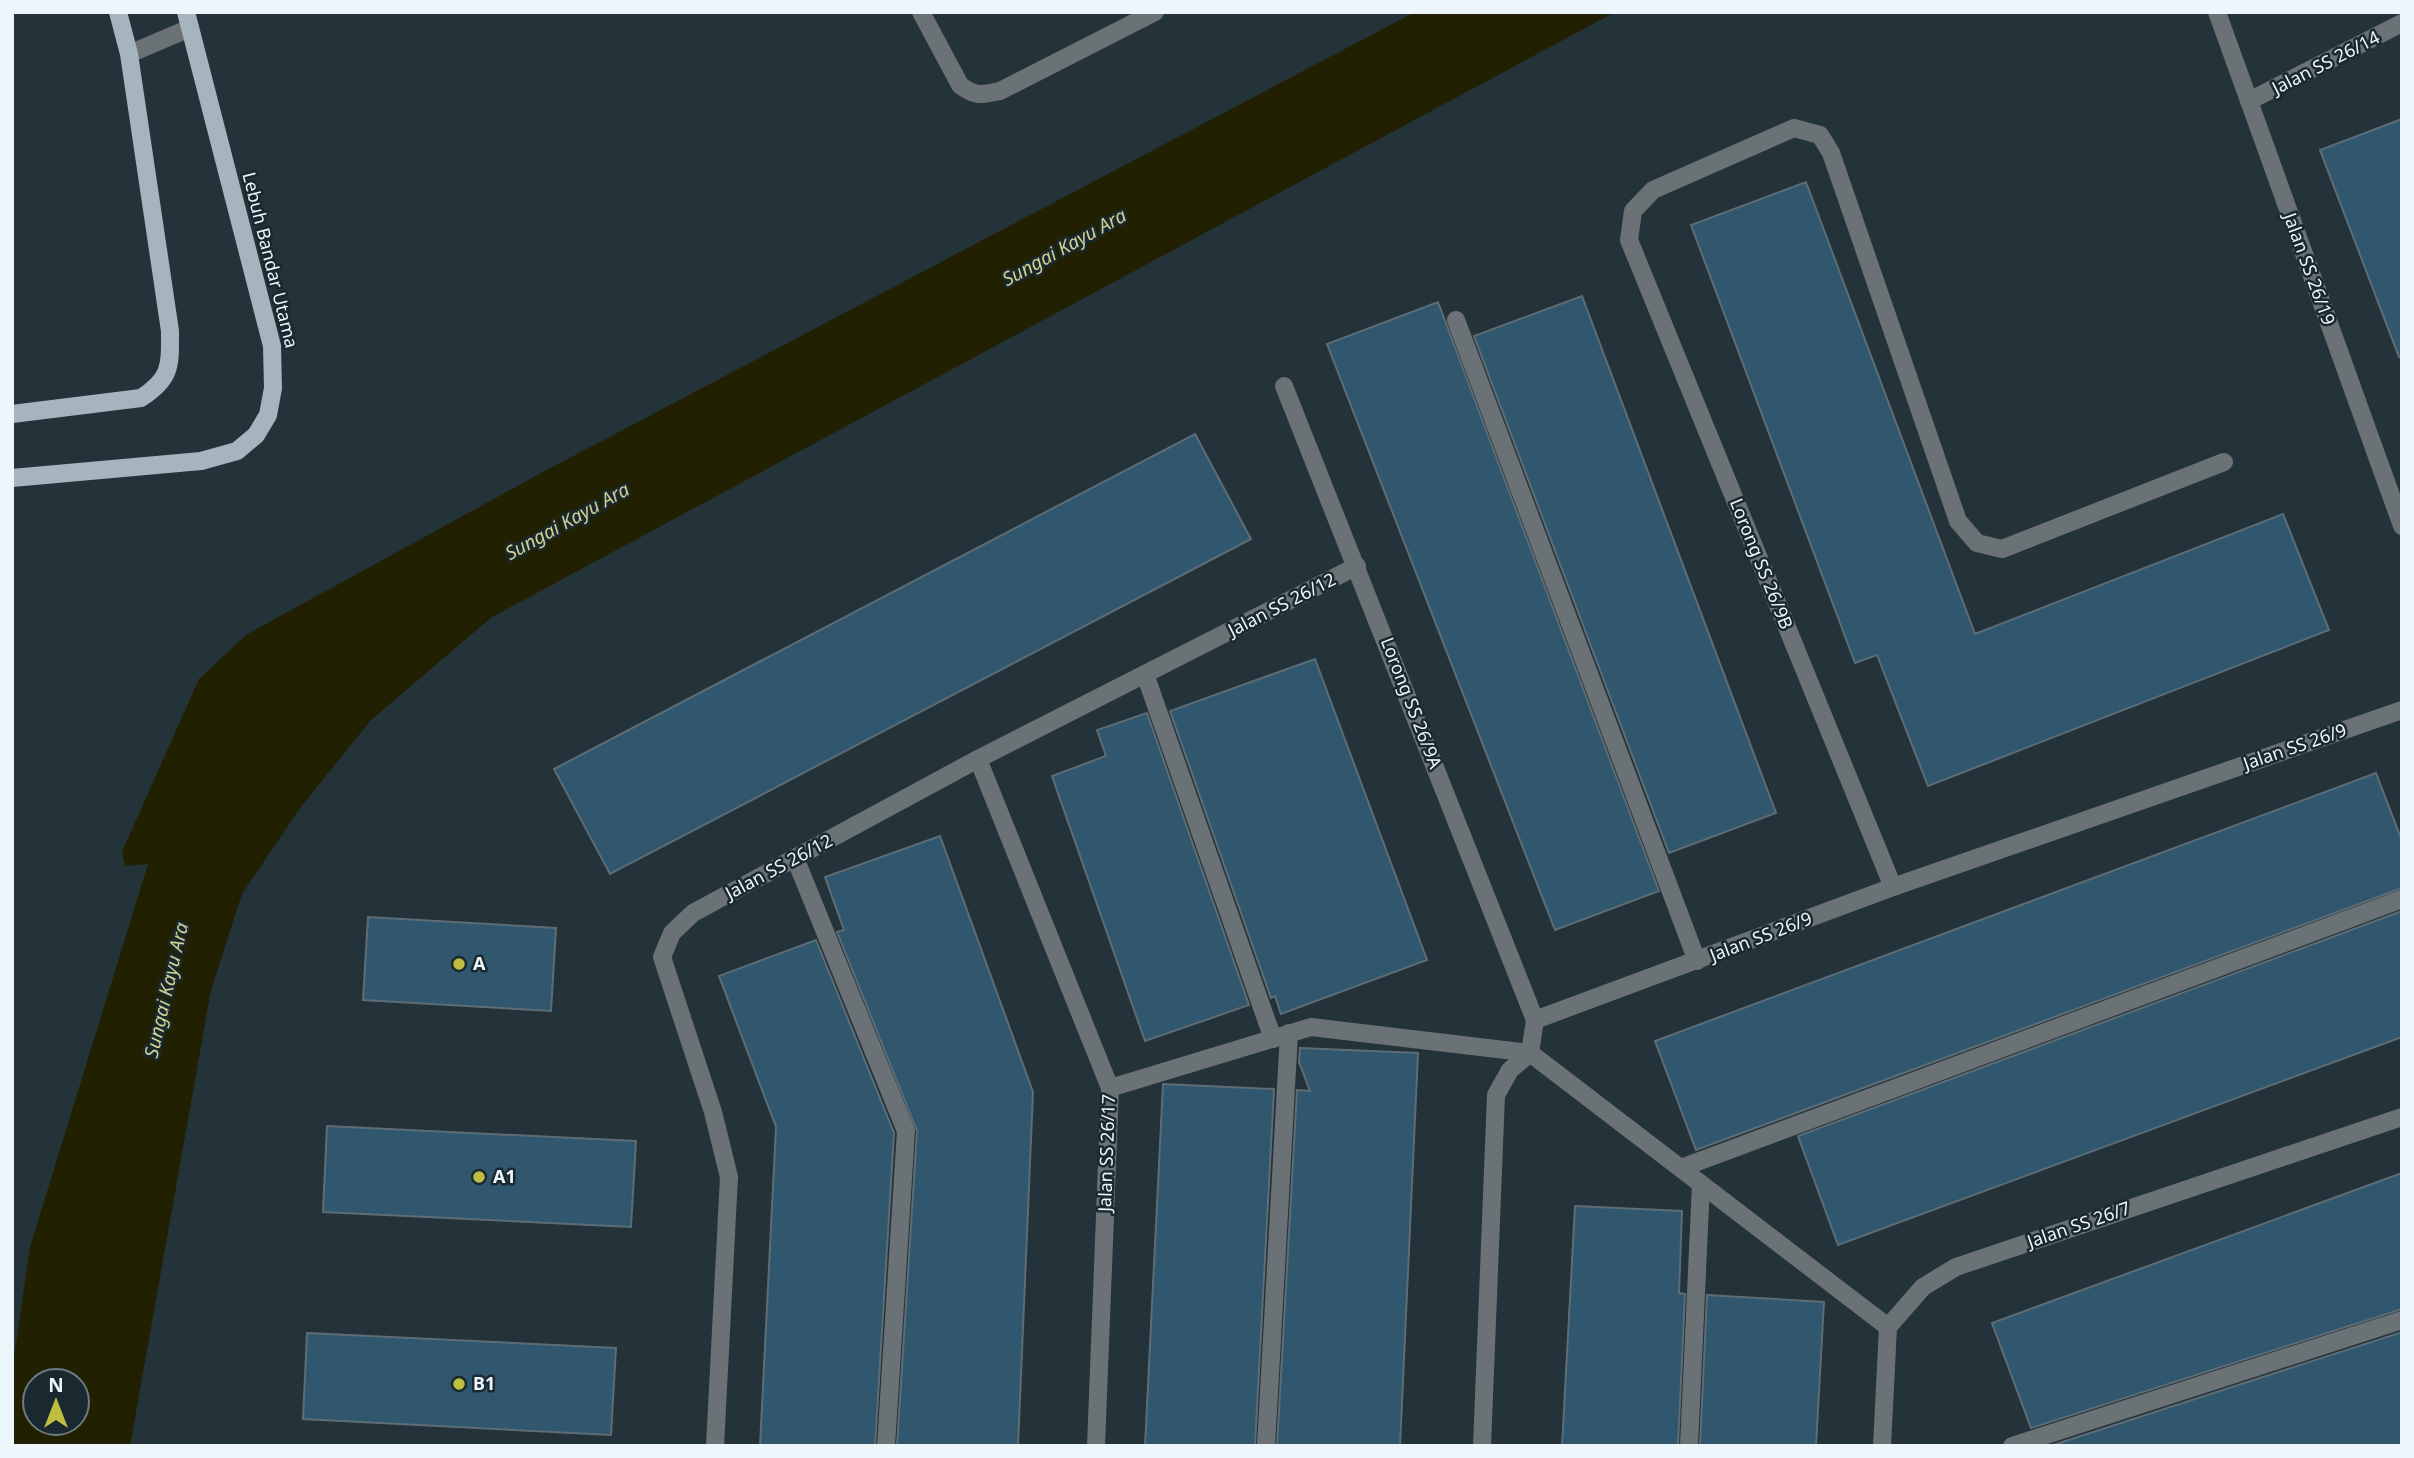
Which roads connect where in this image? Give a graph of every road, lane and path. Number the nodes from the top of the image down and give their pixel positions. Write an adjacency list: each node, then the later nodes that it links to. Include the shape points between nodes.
1 (118, 12): 7 (main road)
2 (921, 12): 3 (street, via 960,85 980,96 1000,91)
3 (1156, 12)
4 (2217, 12): 8 (street, Jalan SS 26/19)
5 (188, 20): 7 (street); 13 (main road, Lebuh Bandar Utama, via 272,346 268,415 256,435 237,451 201,461)
6 (2402, 23): 8 (street, Jalan SS 26/14)
7 (129, 54): 11 (main road, via 170,331 168,373 157,388 141,398)
8 (2249, 101): 14 (street, Jalan SS 26/19)
9 (1456, 320): 22 (street)
10 (1284, 386): 15 (street, Lorong SS 26/9A)
11 (12, 414)
12 (2224, 462): 20 (street, Lorong SS 26/9B, via 2002,549 1977,543 1958,521 1831,153 1820,135 1794,128 1653,190 1633,211 1629,240)
13 (12, 478)
14 (2402, 526)
15 (1357, 566): 16 (street, Jalan SS 26/12); 23 (street, Lorong SS 26/9A)
16 (1145, 674): 18 (street, Jalan SS 26/12); 24 (street)
17 (2402, 710): 20 (street, Jalan SS 26/9)
18 (978, 759): 19 (street, Jalan SS 26/12); 26 (street, Jalan SS 26/17)
19 (795, 858): 32 (street, Jalan SS 26/12, via 693,913 672,933 662,957 713,1112 729,1177); 33 (street, via 906,1131)
20 (1893, 887): 22 (street, Jalan SS 26/9)
21 (2402, 899): 28 (street)
22 (1697, 961): 23 (street, Jalan SS 26/9)
23 (1535, 1020): 25 (street)
24 (1281, 1036): 25 (street, via 1311,1027); 26 (street); 35 (street)
25 (1530, 1053): 28 (street); 36 (street, via 1510,1070 1496,1095)
26 (1110, 1088): 34 (street, Jalan SS 26/17)
27 (2402, 1117): 31 (street, Jalan SS 26/7, via 1956,1267 1923,1287)
28 (1681, 1168): 29 (street)
29 (1702, 1184): 31 (street); 37 (street)
30 (2402, 1320): 39 (street)
31 (1888, 1327): 38 (street)
32 (715, 1446)
33 (886, 1446)
34 (1096, 1446)
35 (1266, 1446)
36 (1482, 1446)
37 (1689, 1446)
38 (1882, 1446)
39 (2012, 1446)

